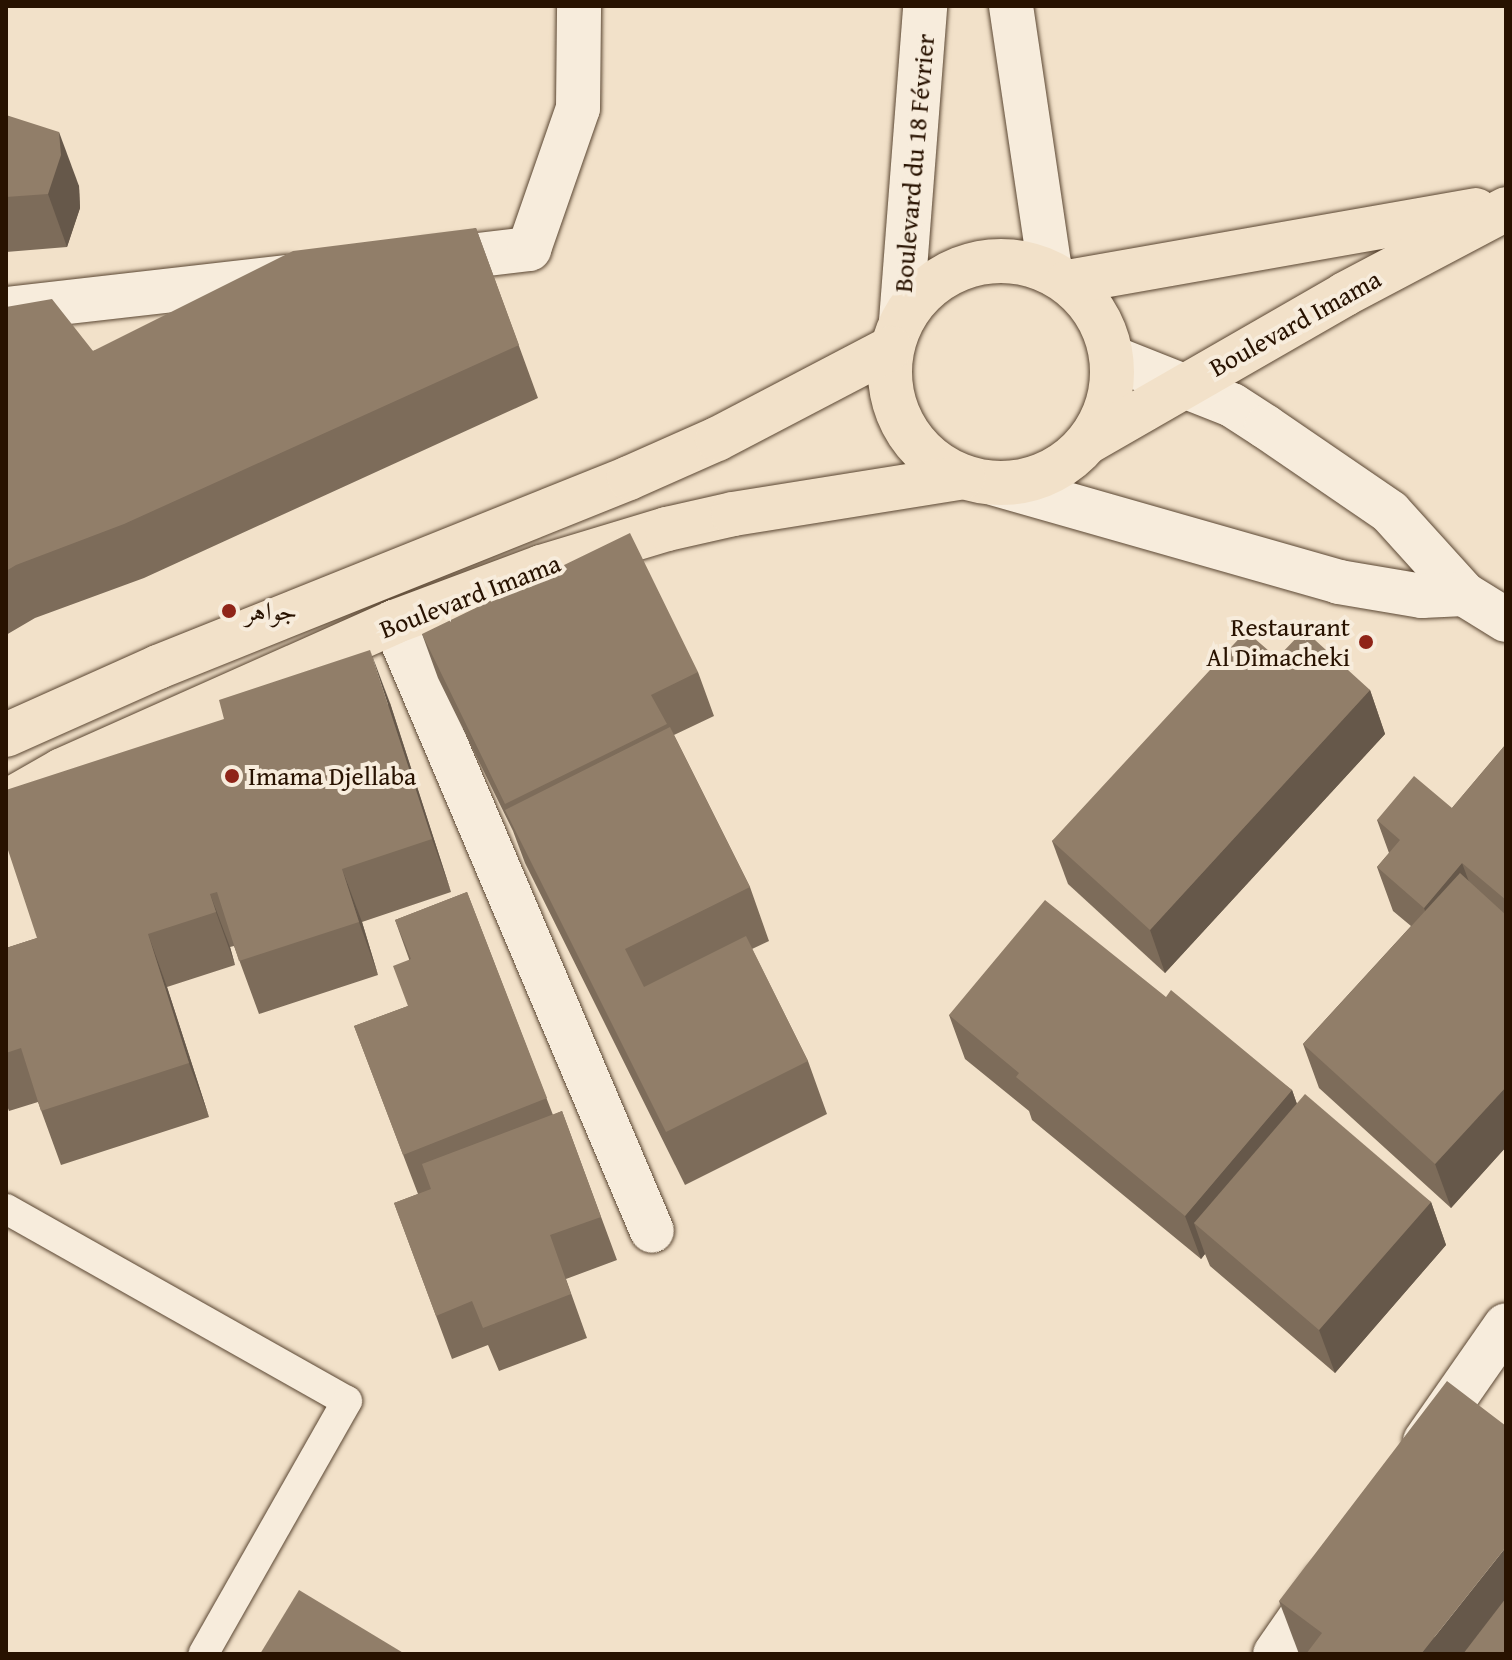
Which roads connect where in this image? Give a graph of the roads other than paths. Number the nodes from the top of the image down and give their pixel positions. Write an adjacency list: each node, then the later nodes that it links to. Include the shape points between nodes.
1 (579, 6): 5 (street, via 578,108 529,249)
2 (925, 6): 9 (street, Boulevard du 18 Février)
3 (1011, 6): 7 (street)
4 (1506, 207): 7 (main road, Boulevard Imama); 11 (main road, Boulevard Imama)
5 (387, 266)
6 (323, 273): 8 (street)
7 (1059, 276): 9 (main road, via 1023,262 966,265 918,297); 10 (main road, via 1090,303)
8 (6, 309)
9 (896, 334): 13 (main road, via 889,380 896,411 912,440 935,462); 17 (main road, Boulevard Imama, via 717,439 172,661)
10 (1113, 358): 11 (street); 12 (main road, via 1104,416)
11 (1183, 385): 12 (main road, Boulevard Imama); 14 (street, via 1232,405 1390,512)
12 (1088, 442): 13 (main road, via 1062,465 1031,480)
13 (979, 480): 14 (street, via 1339,582 1422,596); 16 (main road, Boulevard Imama, via 807,500 667,529 541,567)
14 (1464, 594): 15 (street)
15 (1506, 620)
16 (394, 622): 18 (main road, Boulevard Imama, via 62,770); 20 (street)
17 (6, 735)
18 (6, 802)
19 (6, 1209): 24 (lane, via 347,1401)
20 (652, 1231)
21 (1506, 1325): 22 (street)
22 (1399, 1477)
23 (1346, 1553): 25 (street)
24 (203, 1654)
25 (1275, 1654)

